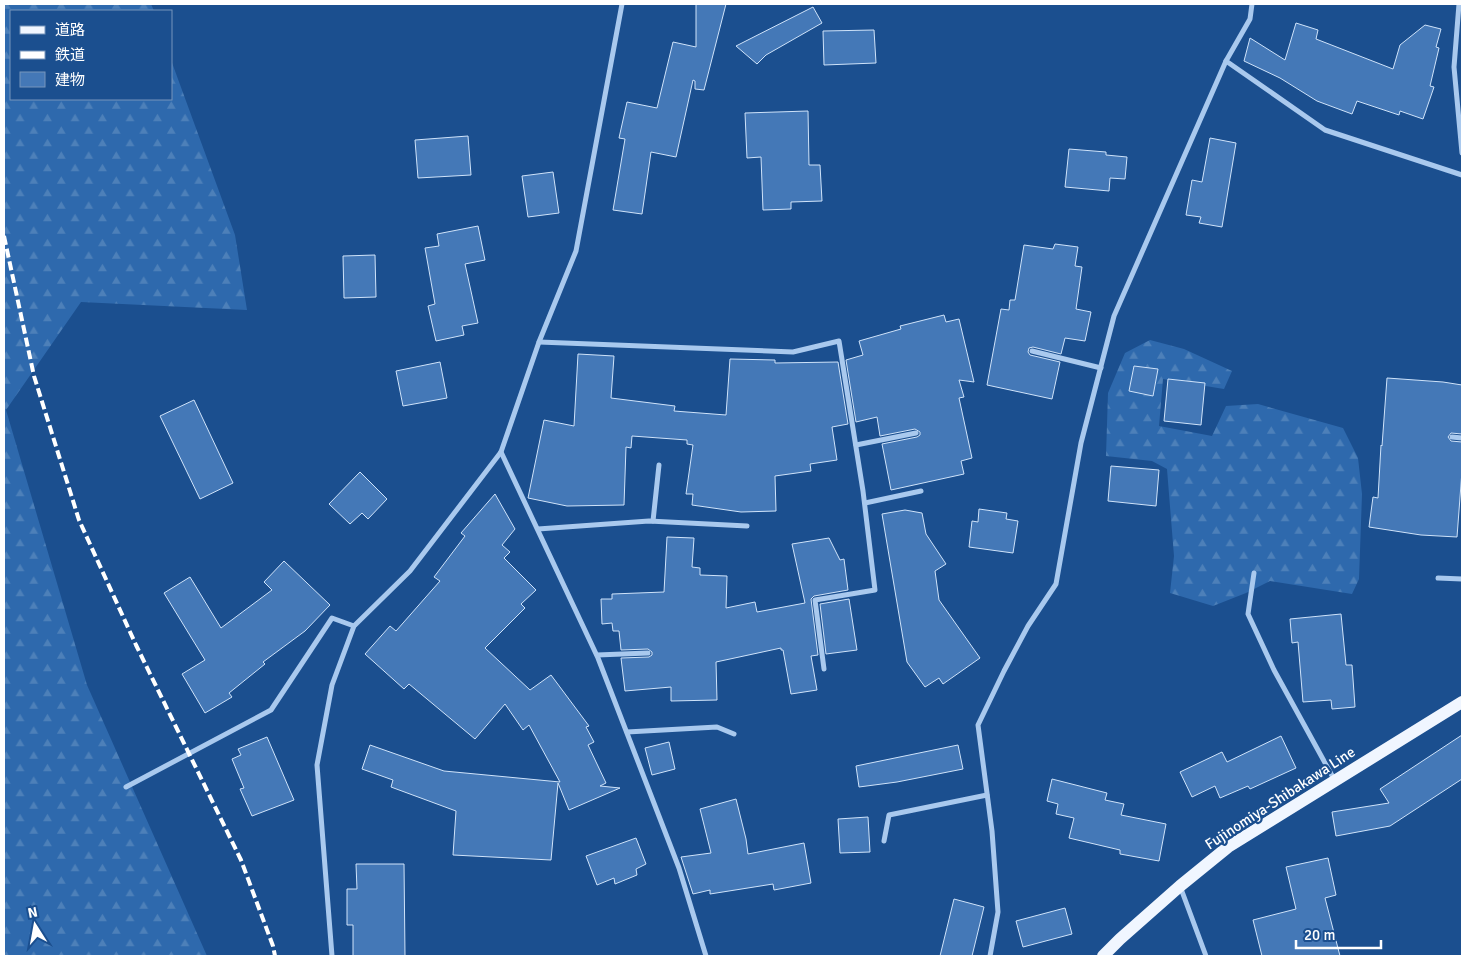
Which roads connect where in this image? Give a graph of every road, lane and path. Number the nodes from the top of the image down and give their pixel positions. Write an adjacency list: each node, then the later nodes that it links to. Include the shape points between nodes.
1 (622, 4): 7 (street, via 576,251)
2 (1252, 4): 4 (street, via 1250,19)
3 (1459, 4): 5 (street, via 1454,67)
4 (1226, 61): 6 (street, via 1325,130); 9 (street, via 1114,316)
5 (1462, 153)
6 (1462, 174)
7 (539, 342): 13 (street, via 792,352 839,341); 14 (street)
8 (1032, 351): 9 (street)
9 (1101, 368): 33 (street, via 1081,443 1056,584 1028,626 978,725)
10 (916, 433): 13 (street)
11 (1452, 437): 12 (street)
12 (1462, 438)
13 (856, 446): 17 (street)
14 (501, 452): 20 (street); 24 (street, via 410,571)
15 (659, 466): 18 (street)
16 (922, 492): 17 (street)
17 (865, 503): 27 (street, via 875,590 815,600)
18 (653, 521): 19 (street); 20 (street)
19 (747, 526)
20 (538, 529): 26 (street)
21 (1254, 573): 31 (street, via 1248,614 1274,670)
22 (1438, 578): 23 (street)
23 (1462, 579)
24 (354, 626): 32 (street, via 332,618 271,710); 36 (street, via 332,685 317,765)
25 (648, 653): 26 (street)
26 (597, 654): 29 (street)
27 (824, 669)
28 (1462, 702): 31 (main road, Fujinomiya-Shibakawa Line)
29 (627, 732): 30 (street, via 717,727); 37 (street, via 679,868)
30 (734, 734)
31 (1335, 781): 35 (main road, Fujinomiya-Shibakawa Line, via 1228,848)
32 (126, 787)
33 (987, 795): 34 (street, via 889,815); 38 (street, via 998,912)
34 (884, 841)
35 (1180, 886): 39 (main road, Fujinomiya-Shibakawa Line); 40 (street)
36 (332, 956)
37 (706, 956)
38 (990, 956)
39 (1103, 956)
40 (1206, 956)

